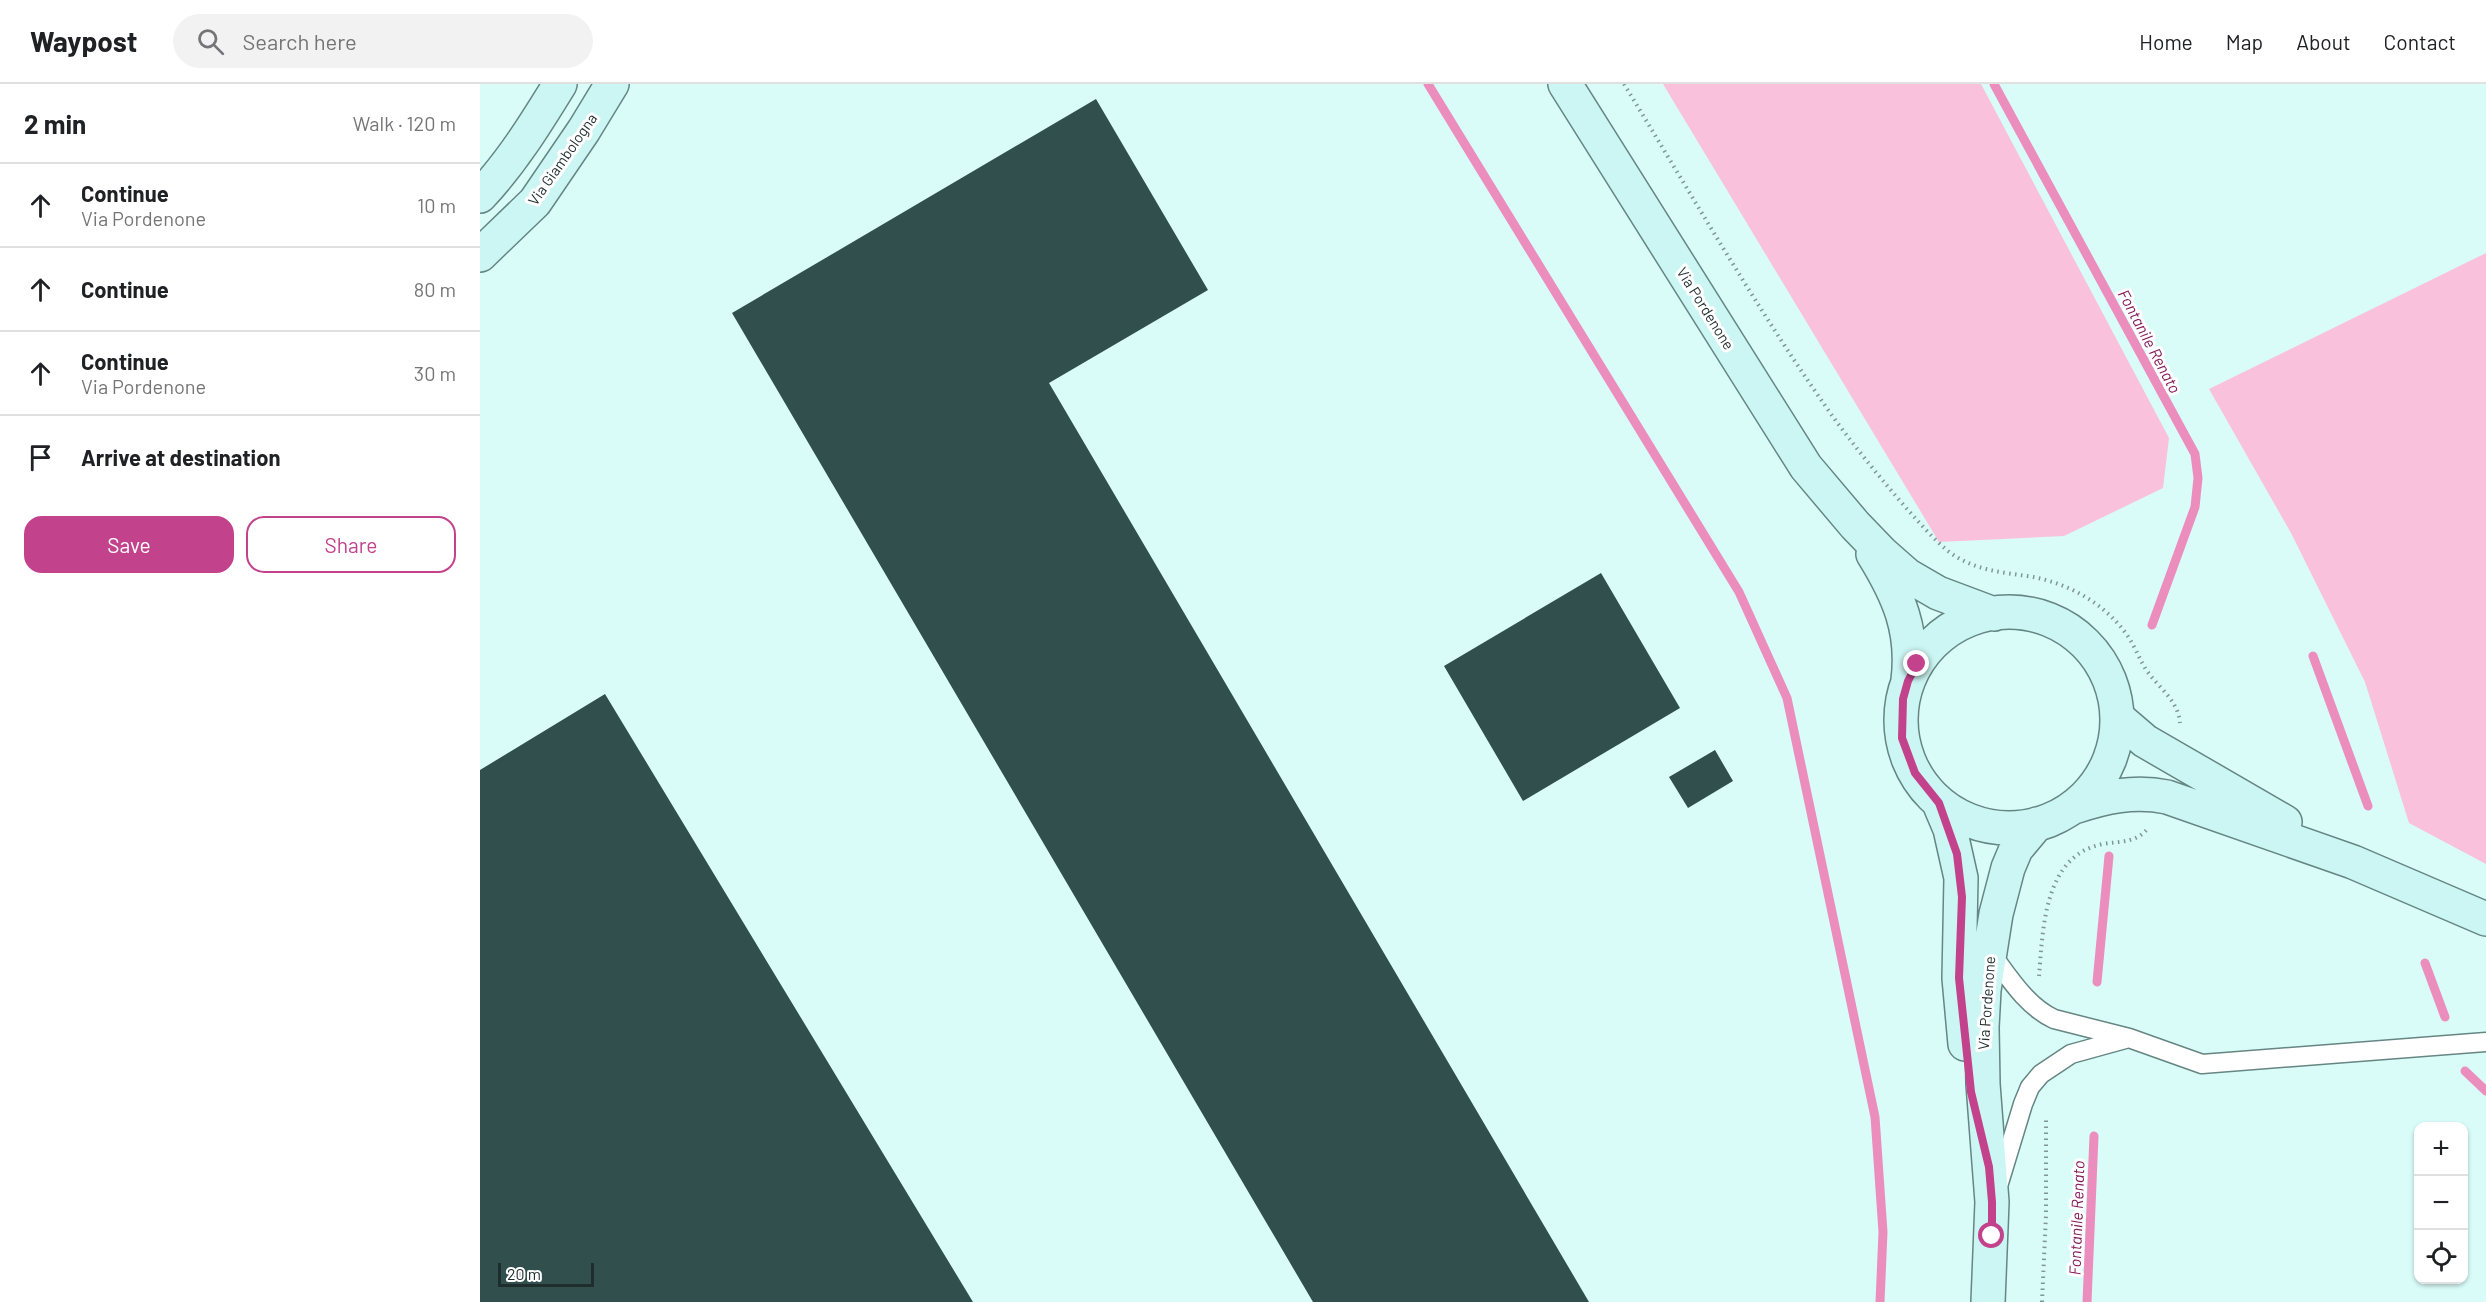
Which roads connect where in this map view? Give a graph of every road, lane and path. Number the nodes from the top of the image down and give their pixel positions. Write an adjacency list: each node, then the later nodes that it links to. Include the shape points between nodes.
1 (560, 84): 5 (street, via 533,128)
2 (612, 84): 6 (street, Via Giambologna, via 535,201)
3 (1565, 84): 7 (street, Via Pordenone, via 1806,467)
4 (1624, 84): 11 (path, via 1788,353 1867,463 1924,528 1965,562 2075,590 2110,615 2178,711 2179,730)
5 (480, 196)
6 (480, 255)
7 (1855, 525): 8 (street, Via Pordenone, via 1907,575); 9 (street, Via Pordenone, via 1887,577 1900,608 1911,649)
8 (1994, 614): 9 (street, Via Pordenone, via 1966,621 1942,636 1922,656); 10 (street, Via Pordenone, via 2041,617 2059,624 2082,641 2105,671)
9 (1908, 681): 13 (street, Via Pordenone, via 1902,709 1904,747 1920,781)
10 (2117, 717): 11 (street); 14 (street, Via Pordenone, via 2114,745 2103,772)
11 (2168, 755): 16 (street)
12 (2155, 795): 14 (street, via 2114,795); 16 (street); 19 (path, via 2151,825 2145,832 2130,840 2082,850 2071,858 2056,881 2043,927)
13 (1939, 803): 15 (street, Via Pordenone, via 1981,824 2009,828); 23 (street, via 1961,878 1962,1018 1971,1092)
14 (2072, 807): 15 (street, Via Pordenone)
15 (2037, 824): 18 (street, Via Pordenone, via 2016,849 2008,868)
16 (2353, 862): 17 (street)
17 (2486, 919)
18 (1990, 951): 19 (lane); 23 (street, Via Pordenone, via 1982,1027)
19 (2036, 1008): 20 (lane, via 2054,1019)
20 (2129, 1038): 21 (lane, via 2202,1064); 22 (lane, via 2071,1054)
21 (2486, 1042)
22 (2041, 1074): 24 (lane, via 2023,1104); 26 (path, via 2047,1137)
23 (1989, 1167): 24 (street, Via Pordenone)
24 (1992, 1202): 25 (street, Via Pordenone)
25 (1988, 1302)
26 (2042, 1302)

